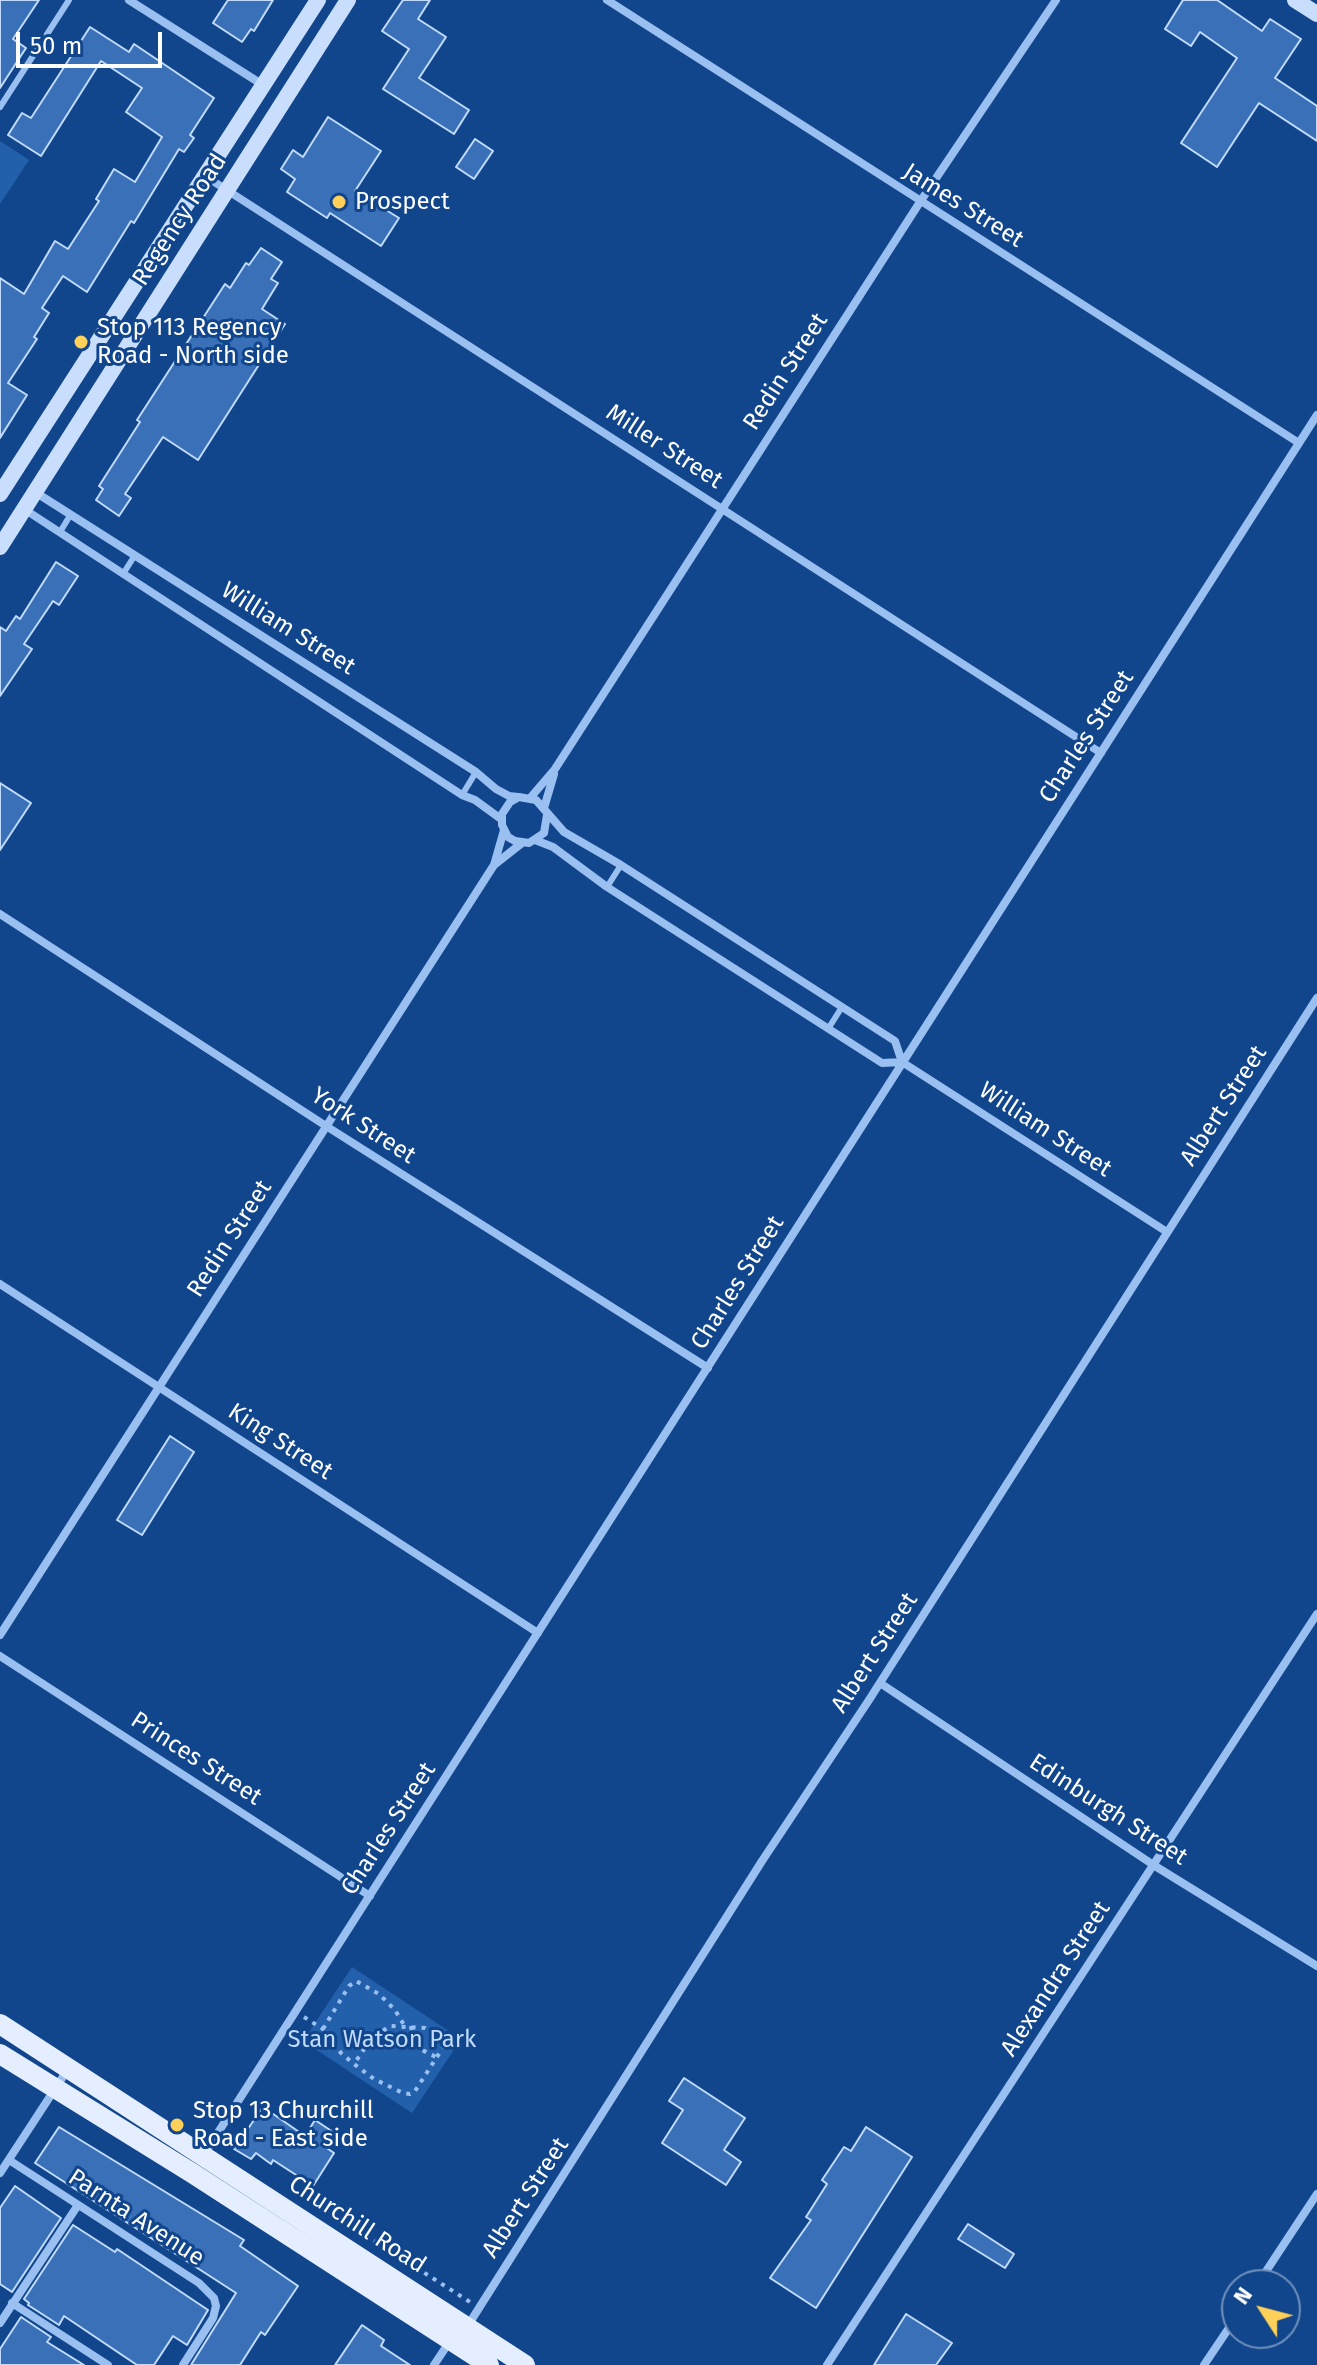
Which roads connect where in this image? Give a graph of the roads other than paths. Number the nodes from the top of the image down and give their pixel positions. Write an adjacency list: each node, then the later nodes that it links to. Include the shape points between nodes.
1 (69, 0): 10 (lane)
2 (129, 0): 9 (street)
3 (318, 0): 9 (main road, Regency Road)
4 (348, 0): 12 (main road, Regency Road)
5 (607, 0): 13 (street, James Street)
6 (1056, 0): 13 (street, Redin Street)
7 (1295, 0): 8 (main road)
8 (1317, 14)
9 (263, 85): 11 (main road, Regency Road)
10 (0, 107)
11 (205, 176): 12 (street, Miller Street); 17 (main road, Regency Road)
12 (227, 190): 16 (main road, Regency Road); 18 (street, Miller Street)
13 (920, 202): 15 (street, James Street); 18 (street, Redin Street)
14 (1317, 415): 15 (street, Charles Street)
15 (1299, 443): 25 (street, Charles Street)
16 (35, 492): 19 (main road, Regency Road); 20 (street, William Street)
17 (0, 494)
18 (723, 508): 25 (street, Miller Street); 26 (street, Redin Street)
19 (24, 509): 21 (street, William Street); 22 (main road, Regency Road)
20 (71, 514): 21 (lane); 23 (street, William Street)
21 (60, 532): 24 (street, William Street)
22 (0, 547)
23 (135, 555): 24 (lane); 27 (street, William Street)
24 (123, 574): 28 (street, William Street)
25 (1101, 753): 43 (street, Charles Street)
26 (555, 769): 30 (street, Redin Street); 31 (street, Redin Street)
27 (476, 772): 28 (lane); 29 (street, William Street, via 496,789)
28 (462, 795): 32 (street, William Street)
29 (519, 797): 30 (street); 32 (street, via 506,805)
30 (531, 797): 31 (street)
31 (546, 812): 34 (street, via 544,833); 37 (street, William Street, via 564,832)
32 (501, 819): 33 (street)
33 (504, 830): 35 (street); 36 (street, Redin Street)
34 (535, 840): 35 (street); 38 (street, William Street)
35 (522, 843): 36 (street, Redin Street)
36 (494, 865): 44 (street, Redin Street)
37 (621, 865): 38 (lane); 41 (street, William Street)
38 (607, 887): 42 (street, William Street)
39 (0, 914): 44 (street, York Street)
40 (1317, 998): 45 (street, Albert Street)
41 (842, 1007): 42 (lane); 43 (street, William Street, via 895,1041)
42 (828, 1029): 43 (street, William Street, via 882,1063)
43 (902, 1062): 45 (street, William Street); 47 (street, Charles Street)
44 (326, 1126): 47 (street, York Street); 48 (street, Redin Street)
45 (1167, 1232): 53 (street, Albert Street)
46 (0, 1284): 48 (street, King Street)
47 (708, 1368): 50 (street, Charles Street)
48 (159, 1387): 50 (street, King Street); 51 (street, Redin Street)
49 (1317, 1614): 54 (street, Alexandra Street)
50 (538, 1633): 55 (street, Charles Street)
51 (0, 1635)
52 (0, 1656): 55 (street, Princes Street)
53 (880, 1683): 54 (street, Edinburgh Street); 69 (street, Albert Street)
54 (1155, 1866): 56 (street, Edinburgh Street); 76 (street, Alexandra Street)
55 (370, 1896): 62 (street, Charles Street)
56 (1317, 1966)
57 (0, 2024): 59 (main road, Churchill Road)
58 (0, 2054): 60 (main road, Churchill Road)
59 (69, 2068): 60 (street); 62 (main road, Churchill Road)
60 (55, 2088): 61 (street); 62 (main road, Churchill Road)
61 (9, 2160): 63 (street); 65 (street, Parnta Avenue)
62 (198, 2164): 69 (main road, Churchill Road)
63 (0, 2173)
64 (1317, 2194): 66 (street)
65 (78, 2205): 67 (street); 72 (street, Parnta Avenue, via 214,2298 213,2318)
66 (1268, 2269)
67 (12, 2303): 68 (street); 71 (street)
68 (0, 2323)
69 (458, 2334): 73 (street, Albert Street); 74 (main road, Churchill Road); 75 (main road, Churchill Road)
70 (1221, 2340): 77 (street)
71 (108, 2365)
72 (183, 2365)
73 (434, 2365)
74 (489, 2365)
75 (525, 2365)
76 (827, 2365)
77 (1204, 2365)

